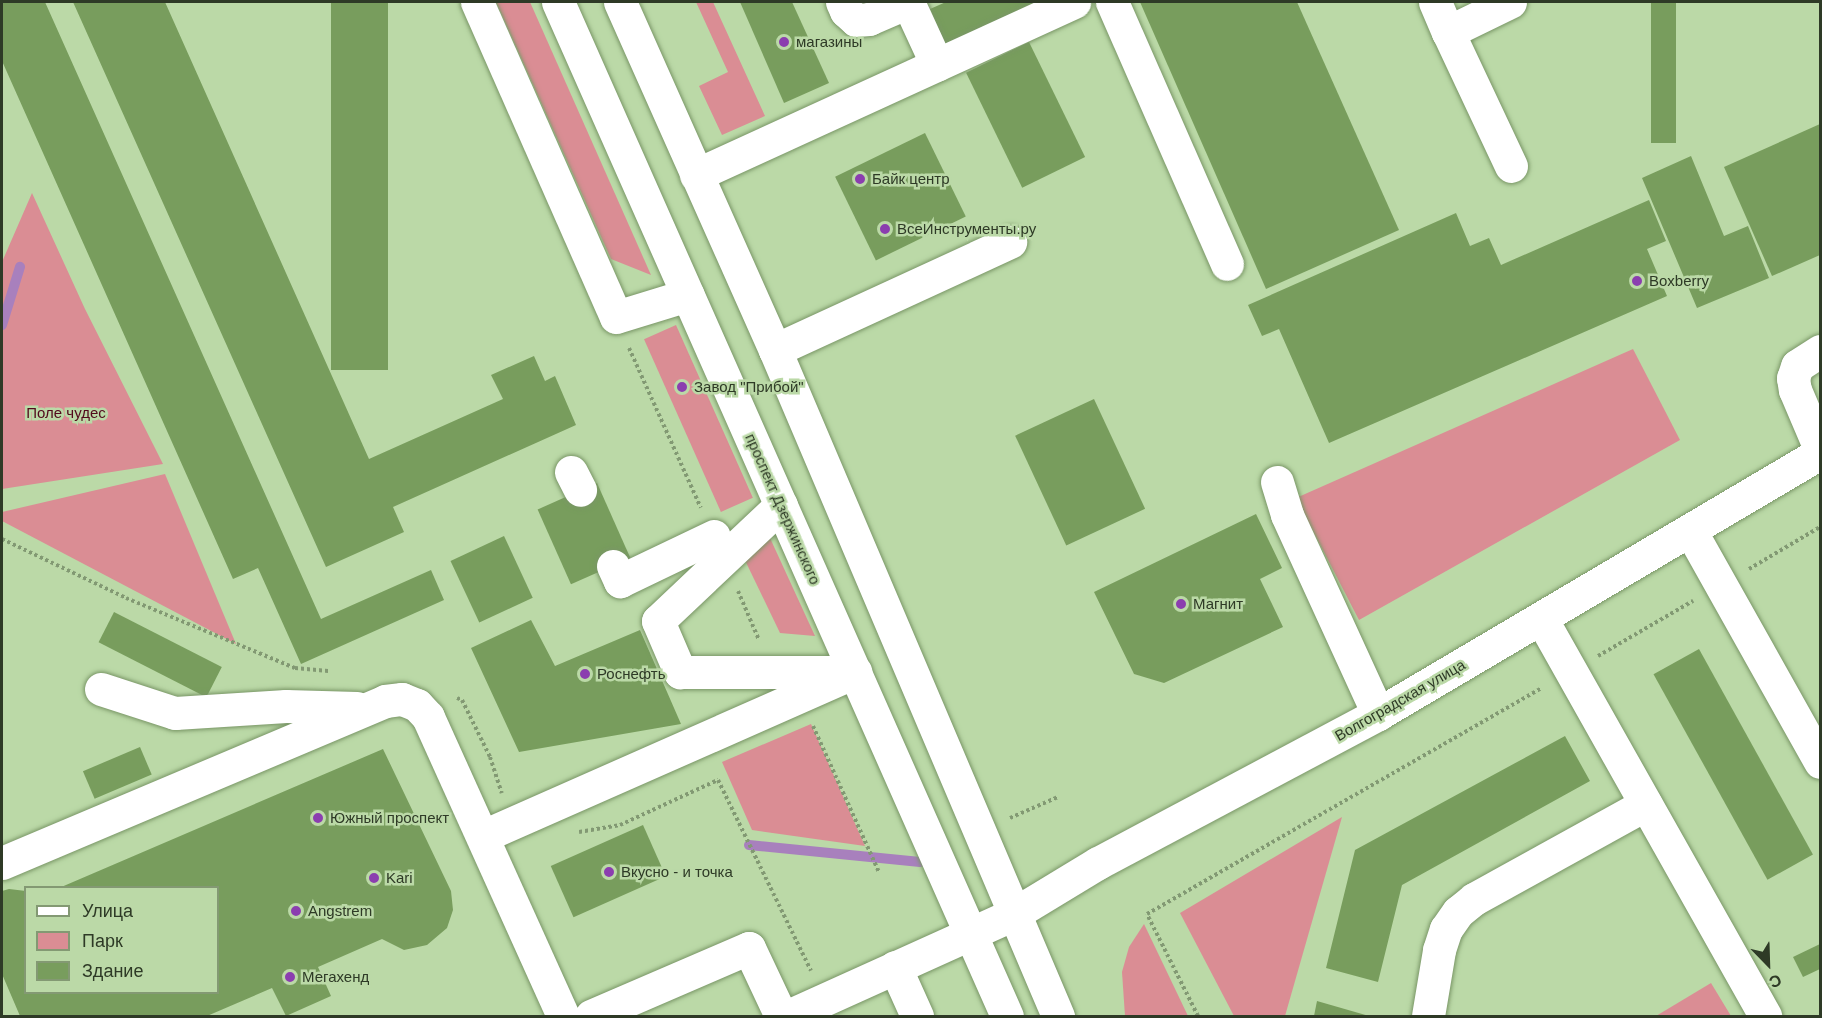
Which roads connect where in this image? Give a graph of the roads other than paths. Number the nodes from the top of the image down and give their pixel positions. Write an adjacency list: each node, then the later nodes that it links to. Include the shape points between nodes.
1 (477, 2): 16 (street, via 616,317)
2 (558, 2): 16 (street, проспект Дзержинского)
3 (620, 2): 13 (street)
4 (842, 2): 5 (street, via 856,20)
5 (908, 2): 11 (street)
6 (1074, 2): 11 (street)
7 (1112, 2): 15 (street)
8 (1435, 2): 10 (street)
9 (1510, 2): 10 (street)
10 (1448, 32): 12 (street)
11 (937, 64): 13 (street)
12 (1511, 166)
13 (696, 176): 17 (street)
14 (1010, 242): 17 (street)
15 (1227, 264)
16 (688, 295): 22 (street, проспект Дзержинского)
17 (775, 350): 35 (street)
18 (1821, 351): 19 (street, via 1797,366 1793,378)
19 (1821, 448)
20 (1821, 453): 23 (street, Волгоградская улица)
21 (1277, 482): 30 (street, via 1287,515)
22 (781, 505): 24 (street); 27 (street, проспект Дзержинского)
23 (1690, 530): 26 (street, Волгоградская улица); 31 (street)
24 (719, 548): 25 (street, via 620,581); 27 (street, via 658,621 680,672)
25 (614, 566)
26 (1541, 618): 30 (street, Волгоградская улица); 32 (street)
27 (855, 672): 33 (street); 36 (street, проспект Дзержинского)
28 (101, 689): 29 (street, via 175,713 286,706)
29 (368, 709): 33 (street, via 402,699 417,705 428,717); 34 (street)
30 (1378, 714): 35 (street, Волгоградская улица, via 1098,863)
31 (1821, 762)
32 (1646, 804): 45 (street, via 1474,899 1458,912 1446,929 1439,950); 46 (street)
33 (483, 836): 38 (street)
34 (2, 863)
35 (1012, 915): 36 (street, Волгоградская улица); 44 (street)
36 (972, 934): 37 (street, Волгоградская улица); 43 (street, проспект Дзержинского)
37 (895, 966): 41 (street, Волгоградская улица); 42 (street)
38 (563, 1017)
39 (591, 1017): 40 (street, via 749,948)
40 (781, 1017)
41 (788, 1017)
42 (917, 1017)
43 (1007, 1017)
44 (1058, 1017)
45 (1428, 1017)
46 (1765, 1017)

